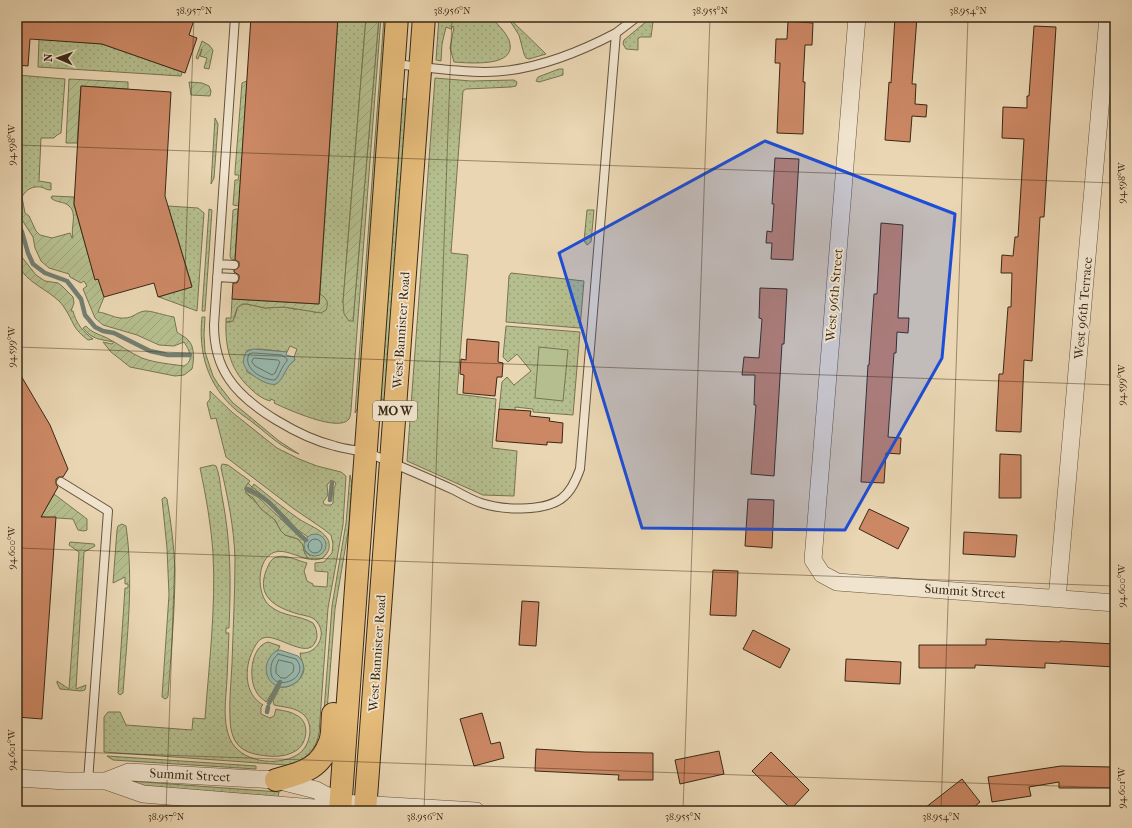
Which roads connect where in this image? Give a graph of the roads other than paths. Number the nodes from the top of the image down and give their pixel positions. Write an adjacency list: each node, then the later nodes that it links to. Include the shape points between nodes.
1 (235, 17): 10 (lane)
2 (397, 17): 8 (main road, West Bannister Road / MO W)
3 (424, 17): 9 (main road, West Bannister Road / MO W)
4 (638, 17): 7 (lane)
5 (857, 17): 17 (street, West 96th Street, via 813,560)
6 (1108, 17): 19 (street, West 96th Terrace)
7 (616, 33): 9 (lane, via 569,55 504,71); 15 (lane, via 580,469 574,484 561,499 552,503 535,508 497,507 481,503)
8 (393, 64): 9 (lane); 14 (main road, West Bannister Road / MO W)
9 (420, 67): 15 (main road, West Bannister Road / MO W)
10 (218, 264): 11 (lane); 12 (lane)
11 (234, 265)
12 (217, 277): 13 (lane); 14 (lane, via 215,347 225,373 236,388 264,412 297,432 334,446)
13 (234, 278)
14 (366, 453): 15 (lane); 18 (main road, West Bannister Road / MO W)
15 (391, 463): 26 (main road, West Bannister Road / MO W)
16 (61, 482): 23 (lane, via 108,511)
17 (819, 570): 19 (street, Summit Street, via 837,582)
18 (356, 580): 22 (main road, via 341,612 331,742 319,761 311,768 300,774); 25 (main road, West Bannister Road / MO W)
19 (1057, 599): 20 (street, Summit Street)
20 (1115, 603)
21 (17, 778): 23 (street, Summit Street)
22 (276, 780): 24 (street, Summit Street, via 129,772); 25 (street, Summit Street, via 316,790)
23 (88, 781): 24 (street, Summit Street)
24 (106, 781): 25 (street, Summit Street, via 143,794 314,808)
25 (340, 807): 26 (street)
26 (365, 808): 27 (street)
27 (476, 811)

